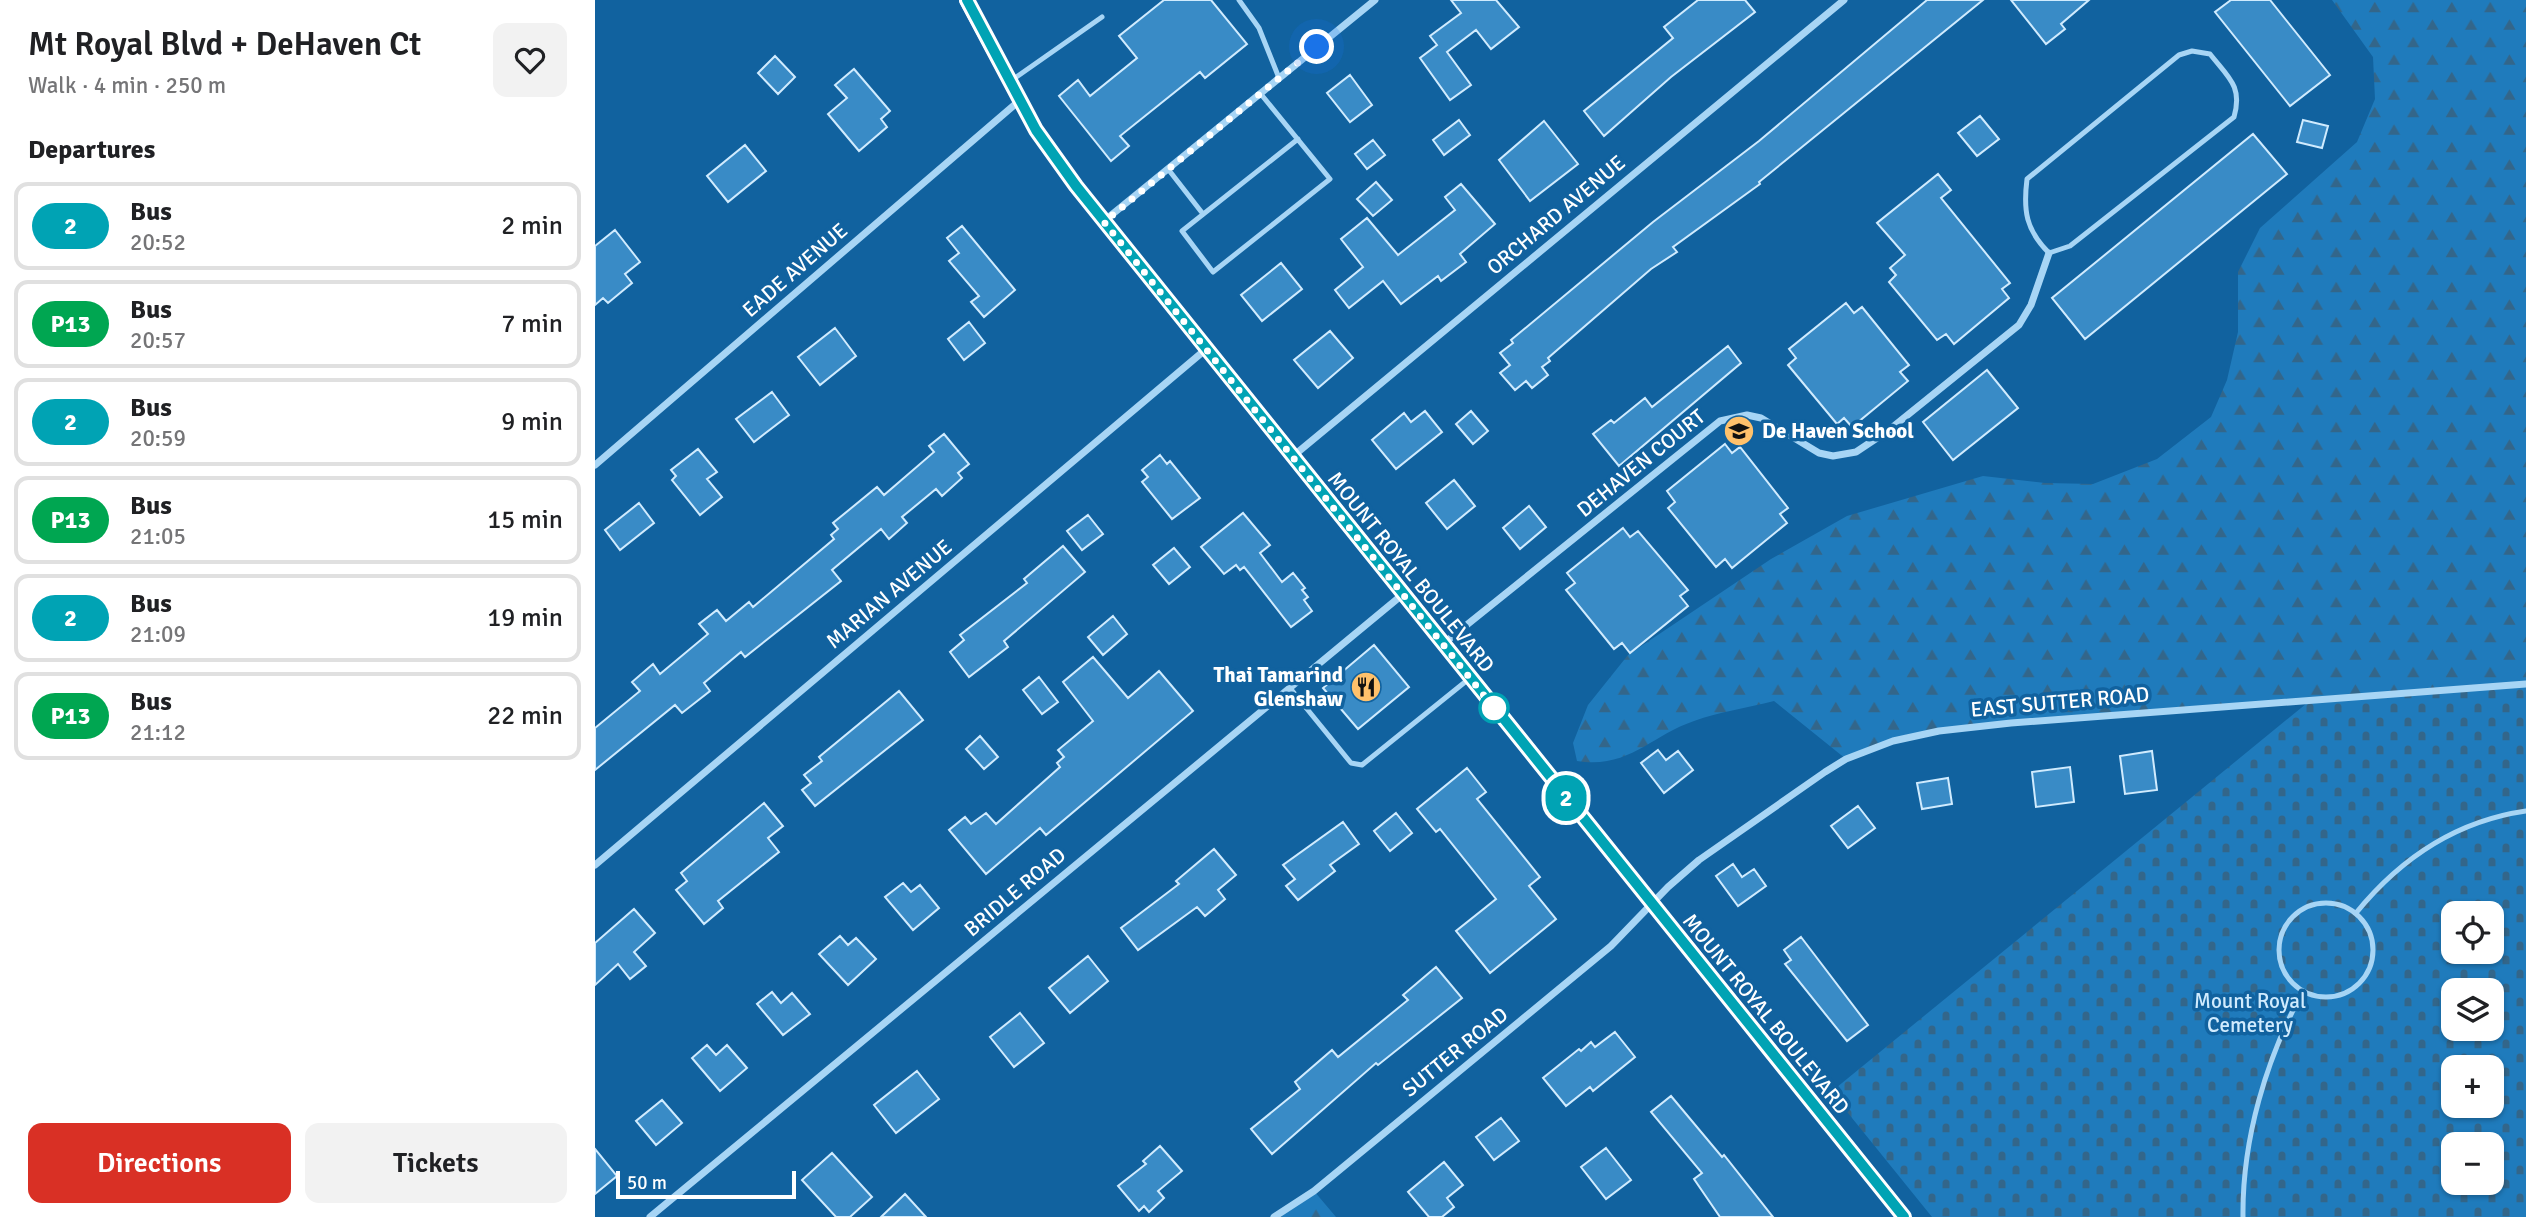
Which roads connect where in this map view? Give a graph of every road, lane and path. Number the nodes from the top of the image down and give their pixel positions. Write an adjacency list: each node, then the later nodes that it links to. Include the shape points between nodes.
1 (967, 0): 7 (main road, MOUNT ROYAL BOULEVARD)
2 (1239, 0): 6 (lane, via 1259,28)
3 (1375, 0): 6 (street)
4 (1844, 0): 16 (street, ORCHARD AVENUE)
5 (1102, 17): 7 (lane)
6 (1279, 78): 8 (street)
7 (1009, 82): 9 (main road, MOUNT ROYAL BOULEVARD)
8 (1260, 93): 10 (lane); 11 (street)
9 (1019, 101): 13 (main road, MOUNT ROYAL BOULEVARD); 17 (street, EADE AVENUE)
10 (1298, 139): 12 (lane); 12 (lane, via 1330,178 1213,272 1182,231)
11 (1168, 169): 12 (lane); 13 (street)
12 (1203, 214)
13 (1104, 222): 15 (main road, MOUNT ROYAL BOULEVARD)
14 (2049, 254): 14 (lane, via 2070,246 2234,117 2239,99 2210,54 2192,51 2179,55 2027,179 2024,204 2033,237); 19 (street, DEHAVEN COURT, via 2019,325 1870,445 1833,456 1806,448 1761,418 1747,415 1720,421)
15 (1205, 350): 16 (main road, MOUNT ROYAL BOULEVARD); 24 (street, MARIAN AVENUE)
16 (1291, 458): 18 (main road, MOUNT ROYAL BOULEVARD)
17 (595, 466)
18 (1402, 595): 19 (main road, MOUNT ROYAL BOULEVARD); 22 (street, BRIDLE ROAD)
19 (1443, 645): 20 (main road, MOUNT ROYAL BOULEVARD)
20 (1470, 678): 22 (lane, via 1362,765 1351,763); 25 (main road, MOUNT ROYAL BOULEVARD)
21 (2526, 684): 25 (street, EAST SUTTER ROAD, via 2011,723 1892,741 1846,759 1774,807 1699,860)
22 (1290, 688): 28 (street, BRIDLE ROAD)
23 (2526, 811): 26 (lane, via 2470,825 2419,852 2378,886)
24 (595, 865)
25 (1652, 906): 29 (street, SUTTER ROAD, via 1580,972 1314,1191); 30 (main road, MOUNT ROYAL BOULEVARD)
26 (2356, 913): 27 (lane, via 2372,939 2366,975 2358,985 2334,996); 27 (lane, via 2334,903 2320,903 2289,920 2279,940 2280,964)
27 (2302, 991): 31 (lane, via 2266,1075 2245,1175)
28 (650, 1217)
29 (1274, 1217)
30 (1904, 1217)
31 (2243, 1217)

